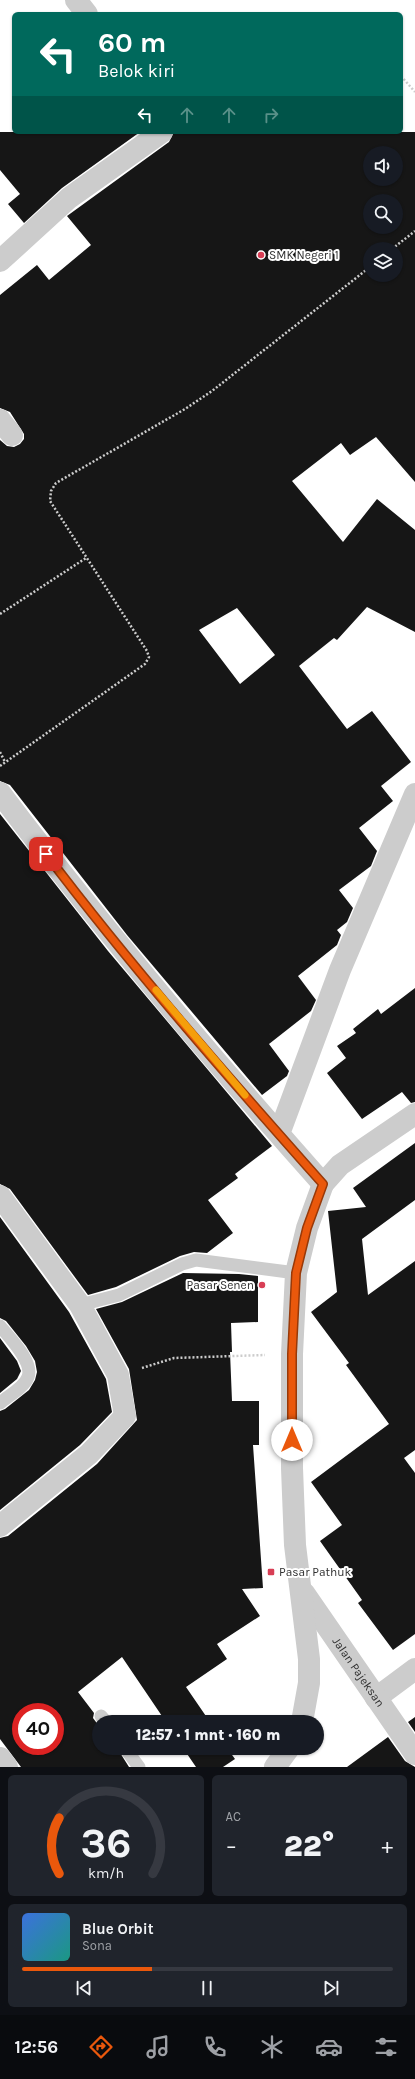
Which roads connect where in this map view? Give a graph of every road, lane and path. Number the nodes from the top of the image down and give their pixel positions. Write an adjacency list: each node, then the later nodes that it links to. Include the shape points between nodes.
1 (76, 0): 2 (street)
2 (85, 12)
3 (403, 78): 4 (path)
4 (415, 92)
5 (159, 134): 8 (street, via 69,198)
6 (415, 231): 7 (path)
7 (401, 242)
8 (0, 261)
9 (363, 272): 10 (path, via 212,391 56,483 51,491 50,501)
10 (86, 558): 11 (path); 13 (path, via 149,657 145,664)
11 (0, 614)
12 (0, 752): 13 (path)
13 (5, 762): 14 (path)
14 (0, 766)
15 (0, 794): 18 (street, via 74,891)
16 (415, 794): 18 (street, via 340,970)
17 (415, 1114): 19 (street, via 340,1165)
18 (279, 1134): 19 (street)
19 (323, 1184): 21 (street, via 307,1228)
20 (0, 1196): 22 (street)
21 (296, 1273): 22 (lane, via 196,1260 182,1264 119,1295); 28 (street, via 292,1354 292,1468 295,1545)
22 (80, 1304): 25 (street)
23 (0, 1326): 26 (lane, via 26,1359 29,1370 24,1384)
24 (236, 1356): 25 (path, via 174,1358)
25 (118, 1375): 27 (street, via 125,1416 89,1454)
26 (0, 1403)
27 (0, 1526)
28 (302, 1590): 30 (street, Jalan Pajeksan); 31 (street, via 309,1659 309,1683)
29 (415, 1669): 30 (street)
30 (376, 1698): 32 (street, Jalan Pajeksan)
31 (303, 1715)
32 (415, 1754)
33 (130, 1755): 37 (lane)
34 (283, 1755): 38 (street)
35 (0, 1758): 36 (street)
36 (7, 1767)
37 (139, 1767)
38 (274, 1767)

